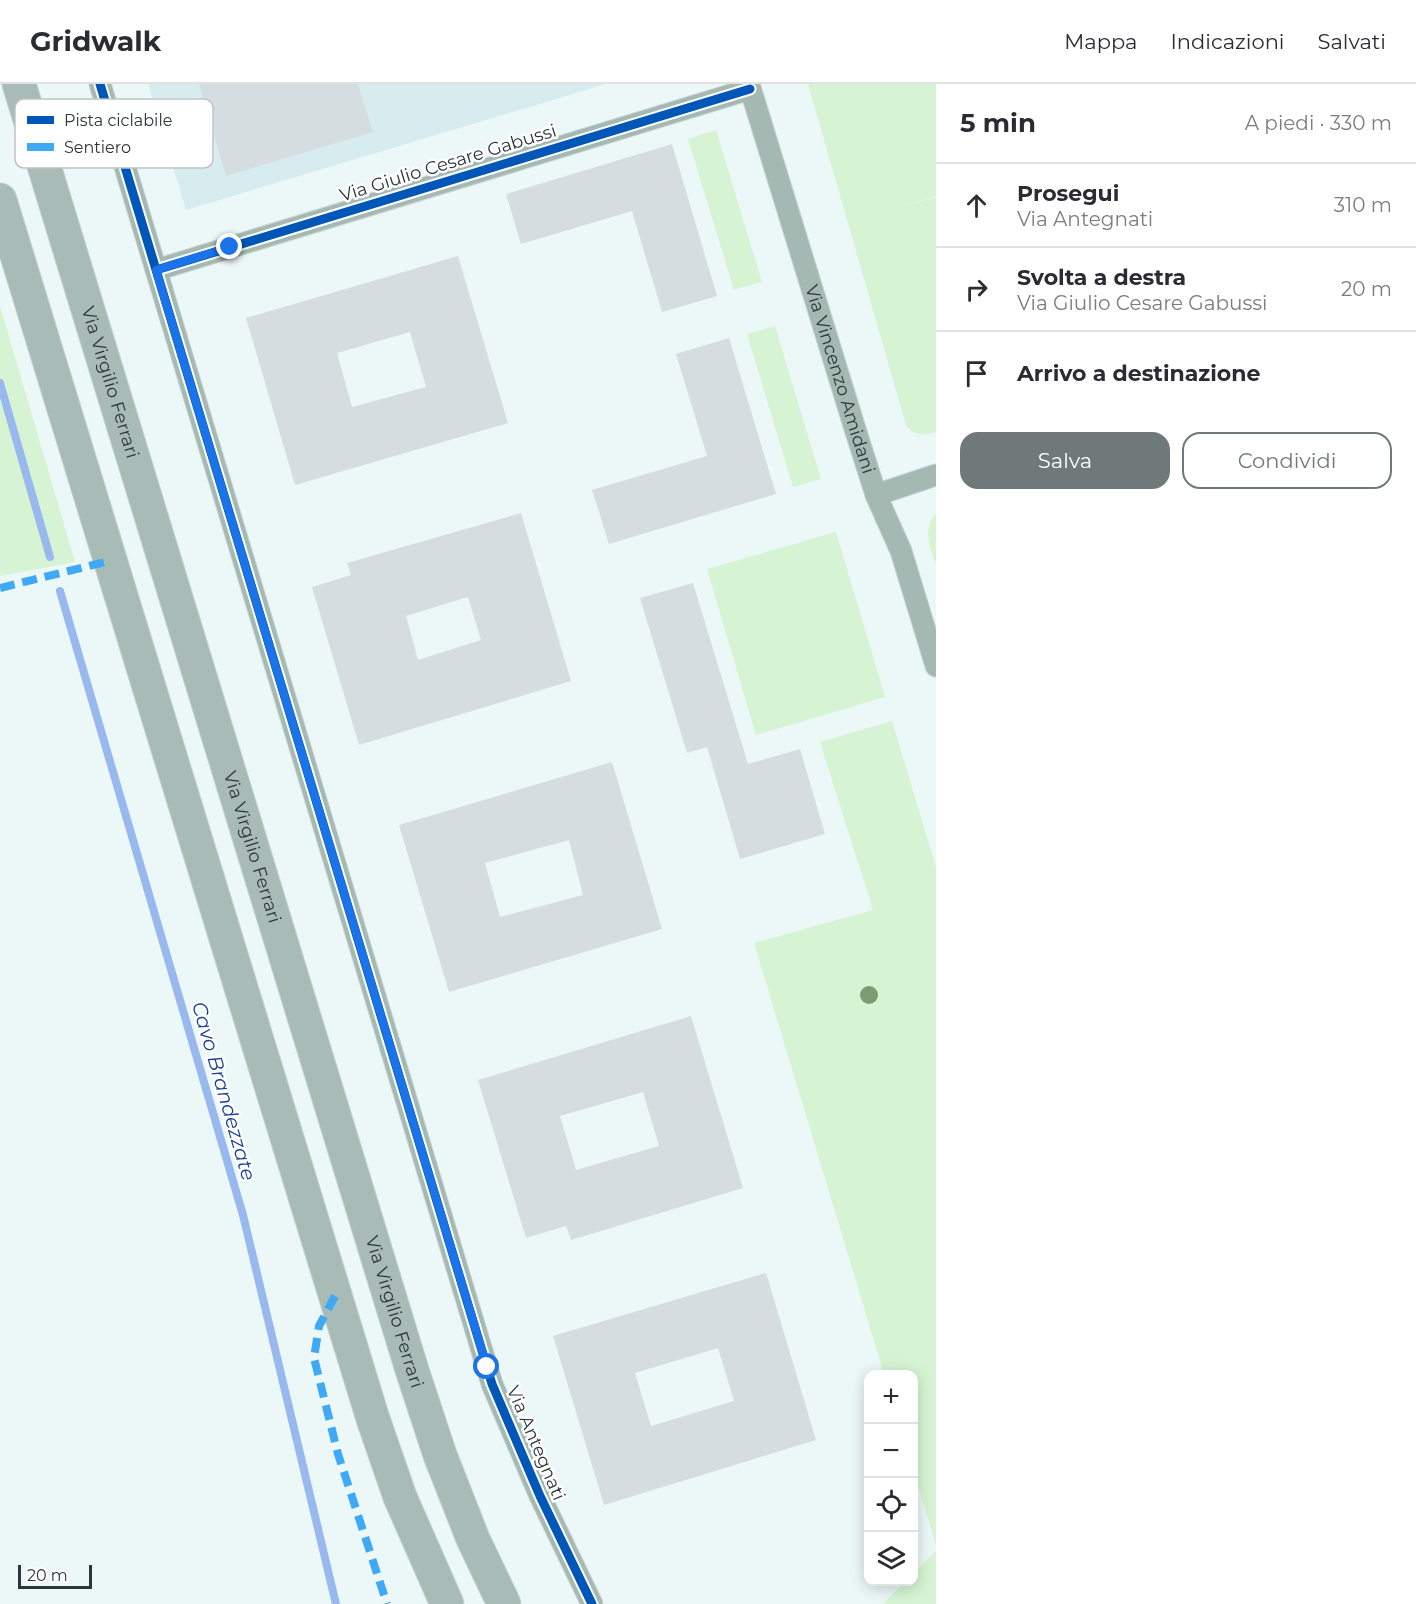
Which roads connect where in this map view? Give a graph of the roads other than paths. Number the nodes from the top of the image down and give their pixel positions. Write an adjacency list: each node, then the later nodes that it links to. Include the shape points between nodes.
1 (19, 84): 4 (main road, Via Virgilio Ferrari)
2 (100, 84): 5 (street, Via Antegnati)
3 (750, 87): 9 (street, Via Giulio Cesare Gabussi); 11 (street, Via Vincenzo Amidani)
4 (24, 99)
5 (105, 99)
6 (45, 168): 14 (main road, Via Virgilio Ferrari, via 412,1370 473,1539)
7 (125, 168): 9 (street, Via Antegnati)
8 (0, 200): 13 (main road, via 373,1419 400,1497)
9 (156, 270): 15 (street, Via Antegnati, via 492,1384)
10 (936, 475): 11 (street)
11 (876, 495): 12 (street, Via Vincenzo Amidani, via 901,551)
12 (936, 666)
13 (447, 1604)
14 (504, 1604)
15 (592, 1604)

